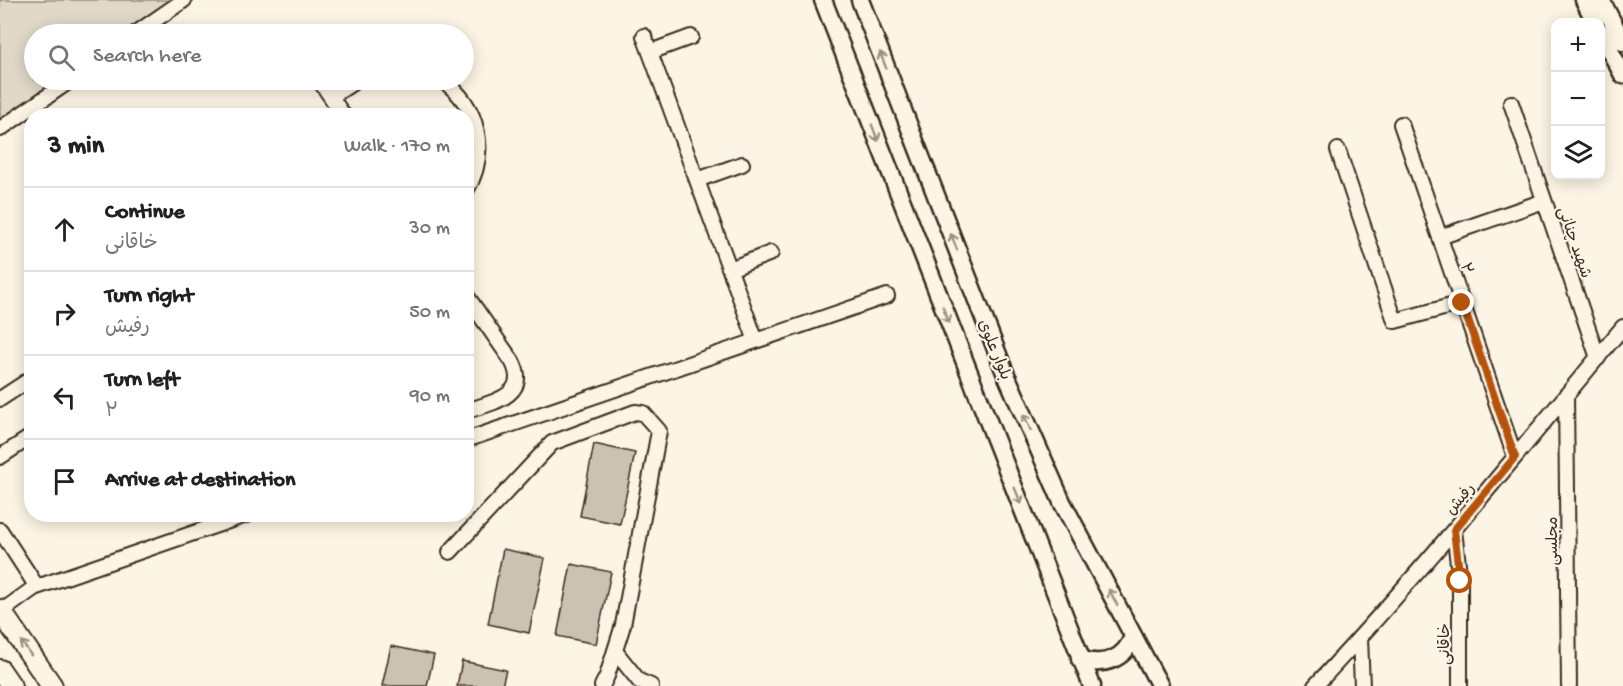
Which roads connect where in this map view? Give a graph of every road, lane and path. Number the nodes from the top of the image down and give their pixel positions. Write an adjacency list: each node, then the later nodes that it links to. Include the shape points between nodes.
1 (184, 0): 7 (street)
2 (824, 0): 59 (main road, بلوار علوی, one-way to 59)
3 (860, 0): 56 (main road, بلوار علوی, one-way to 3, via 1062,502 1004,370)
4 (1584, 0): 6 (main road)
5 (1602, 0): 11 (main road)
6 (1593, 18)
7 (149, 24)
8 (644, 36): 12 (street)
9 (691, 37): 12 (street)
10 (1605, 41): 13 (main road)
11 (1623, 42)
12 (650, 52): 30 (street)
13 (1623, 75)
14 (57, 90): 20 (street)
15 (326, 90): 18 (street)
16 (342, 90): 18 (street)
17 (453, 90): 22 (street)
18 (331, 97): 21 (street)
19 (1511, 103): 31 (street, شهید چنانی)
20 (30, 108)
21 (339, 108)
22 (468, 108)
23 (24, 112): 26 (street)
24 (474, 121): 29 (street, via 478,159)
25 (1401, 124): 32 (street, ۲)
26 (0, 129)
27 (1338, 150): 36 (street, via 1395,321)
28 (742, 164): 30 (street)
29 (474, 174)
30 (697, 180): 34 (street)
31 (1544, 201): 32 (street); 41 (street, شهید چنانی)
32 (1440, 237): 36 (street, ۲)
33 (771, 254): 34 (street)
34 (730, 269): 40 (street)
35 (887, 296): 40 (street)
36 (1462, 303): 49 (street, ۲)
37 (474, 306): 45 (street, via 512,361 518,380 506,397)
38 (1623, 327): 39 (street, رفیش)
39 (1617, 339): 41 (street, رفیش)
40 (756, 341): 46 (street)
41 (1598, 358): 43 (street, رفیش)
42 (24, 383): 44 (street)
43 (1566, 396): 49 (street, رفیش); 70 (street, مجلسی)
44 (0, 399)
45 (474, 408)
46 (474, 437)
47 (24, 441): 48 (street)
48 (0, 457)
49 (1515, 457): 52 (street, رفیش)
50 (226, 522): 54 (street)
51 (0, 530): 54 (street)
52 (1454, 530): 57 (street, رفیش); 69 (street, خاقانی, via 1460,581)
53 (450, 552): 58 (street, via 552,443 635,412 643,413 659,431)
54 (36, 587): 55 (street)
55 (1, 611): 62 (highway, one-way to 55)
56 (1133, 636): 59 (main road, via 1123,654 1113,660 1091,663); 66 (main road, بلوار علوی)
57 (1360, 638): 67 (street, رفیش); 68 (street)
58 (615, 651): 63 (street); 64 (street, via 639,681)
59 (1080, 659): 65 (main road, بلوار علوی)
60 (0, 670): 61 (highway)
61 (11, 686)
62 (52, 686)
63 (602, 686)
64 (651, 686)
65 (1092, 686)
66 (1160, 686)
67 (1316, 686)
68 (1362, 686)
69 (1460, 686)
70 (1569, 686)

